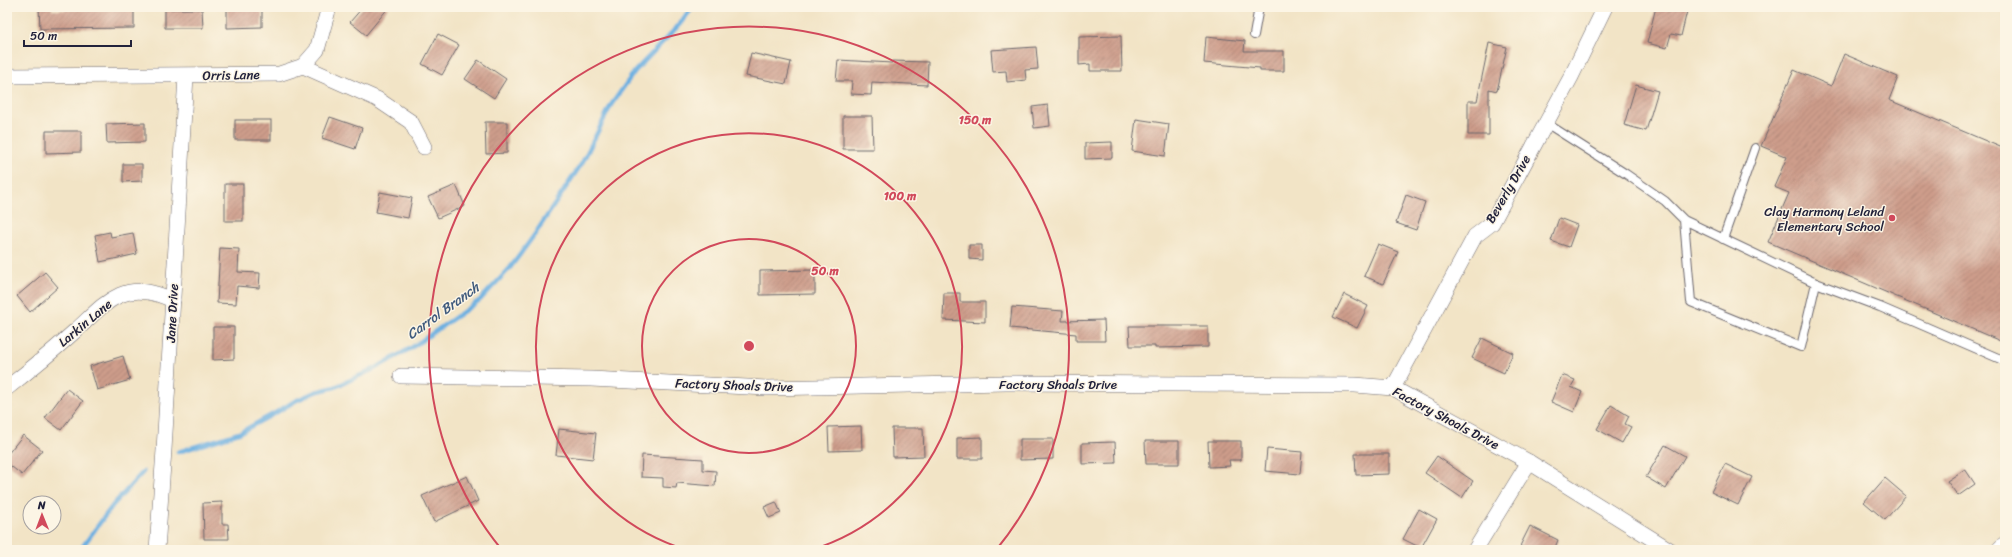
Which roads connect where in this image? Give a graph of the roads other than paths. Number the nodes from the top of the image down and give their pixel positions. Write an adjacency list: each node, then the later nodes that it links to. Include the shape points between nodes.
1 (329, 7): 5 (street, via 317,50)
2 (1259, 7): 4 (lane)
3 (1605, 7): 8 (street, Beverly Drive)
4 (1254, 36)
5 (303, 66): 7 (street, Orris Lane, via 279,74); 9 (street, via 377,98 411,122)
6 (7, 76): 7 (street, Orris Lane)
7 (186, 76): 14 (street, Jane Drive)
8 (1546, 122): 11 (lane, via 1665,201); 18 (street, Beverly Drive, via 1492,222 1475,236)
9 (424, 147)
10 (1755, 148): 12 (lane)
11 (1684, 220): 12 (lane); 13 (lane, via 1691,302 1801,347)
12 (1723, 239): 13 (lane)
13 (1816, 283): 15 (lane, via 1880,307)
14 (173, 300): 17 (street, Larkin Lane, via 157,293 142,291 121,295 91,315 76,331); 21 (street, Jane Drive)
15 (2005, 361)
16 (401, 376): 18 (street, Factory Shoals Drive, via 591,379 766,388 1006,383 1348,385)
17 (7, 388)
18 (1393, 388): 19 (street, Factory Shoals Drive)
19 (1529, 462): 22 (street); 23 (street, Factory Shoals Drive)
20 (2005, 546): 24 (street)
21 (157, 550)
22 (1475, 550)
23 (1670, 550)
24 (2001, 550)

